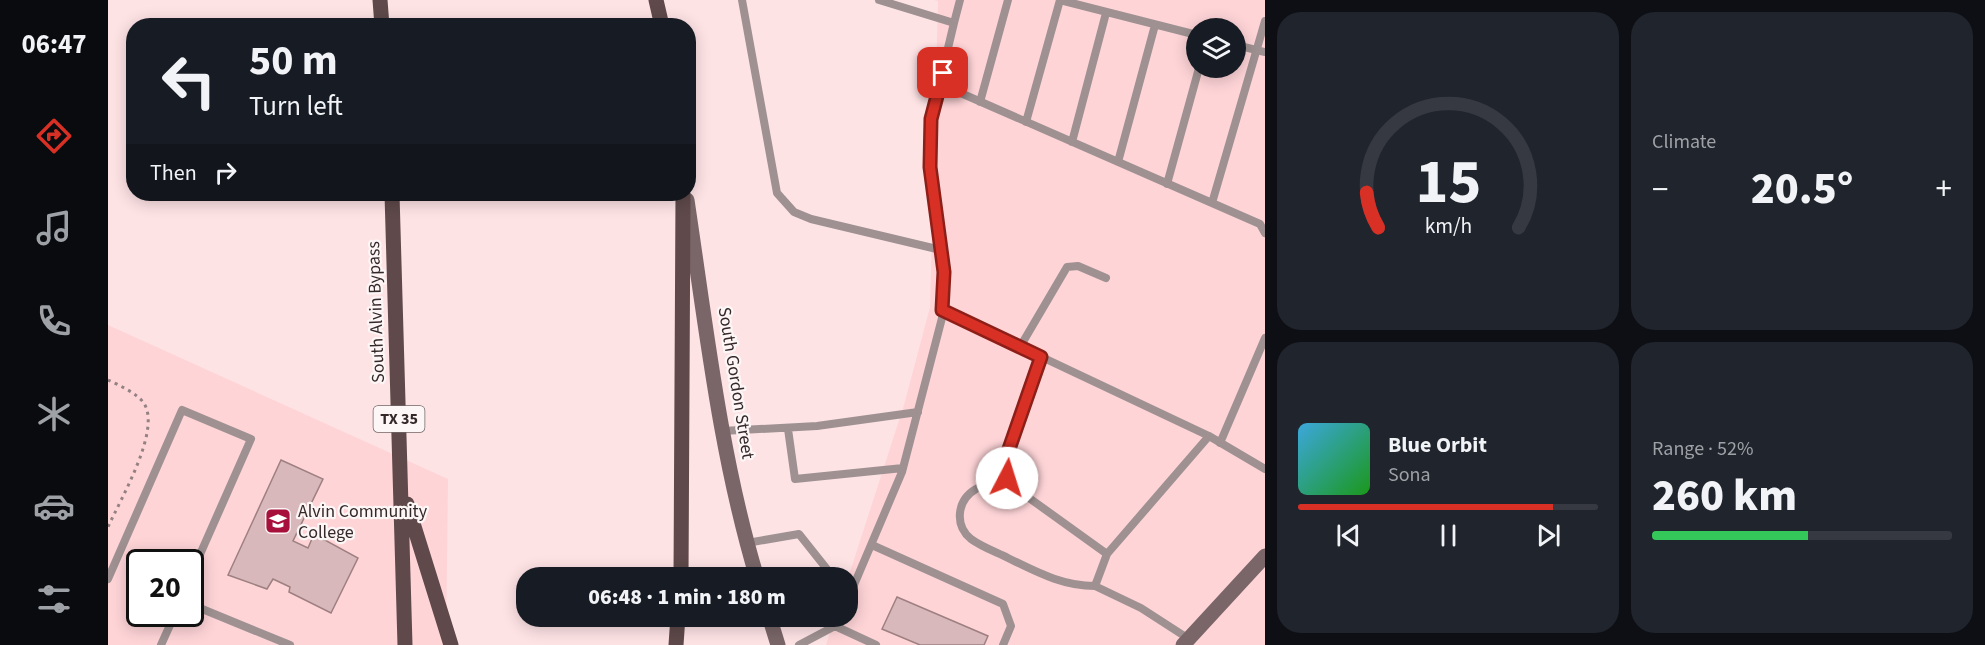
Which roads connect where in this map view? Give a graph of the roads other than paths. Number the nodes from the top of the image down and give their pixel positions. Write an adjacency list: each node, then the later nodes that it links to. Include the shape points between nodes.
1 (380, 0): 9 (main road)
2 (656, 0): 10 (main road)
3 (742, 0): 29 (lane, via 777,193 794,212 811,219)
4 (879, 0): 12 (lane)
5 (960, 0): 12 (lane)
6 (1008, 0): 19 (lane)
7 (1060, 0): 8 (lane); 20 (lane)
8 (1106, 13): 13 (lane); 21 (lane)
9 (381, 18)
10 (660, 18)
11 (1265, 21): 16 (lane)
12 (954, 23): 18 (lane)
13 (1155, 25): 14 (lane); 22 (lane)
14 (1186, 32)
15 (1246, 47): 16 (lane)
16 (1261, 51): 27 (lane)
17 (1196, 78): 23 (lane)
18 (940, 84): 19 (lane); 29 (lane, via 931,119 930,167)
19 (980, 102): 20 (lane)
20 (1026, 122): 21 (lane)
21 (1072, 142): 22 (lane)
22 (1118, 162): 23 (lane)
23 (1167, 184): 27 (lane)
24 (392, 201): 43 (main road, South Alvin Bypass / TX 35)
25 (685, 201): 49 (main road)
26 (686, 201): 37 (main road, South Gordon Street)
27 (1212, 204): 28 (lane, via 1260,225)
28 (1265, 233)
29 (940, 250): 31 (lane, via 944,272)
30 (1106, 278): 33 (lane, via 1078,266 1067,267)
31 (942, 310): 33 (lane); 35 (lane)
32 (1265, 338): 39 (lane)
33 (1020, 347): 34 (lane)
34 (1041, 357): 38 (lane); 42 (lane, via 1008,452)
35 (918, 412): 36 (lane); 40 (lane)
36 (788, 429): 37 (lane); 40 (lane, via 795,479)
37 (722, 431): 44 (main road, South Gordon Street)
38 (1209, 436): 39 (lane); 47 (lane)
39 (1220, 443): 41 (lane)
40 (903, 468): 45 (lane)
41 (1265, 469)
42 (1007, 478): 47 (lane); 54 (lane, via 979,487 967,497 960,511 962,529 973,540 1049,578 1073,586)
43 (402, 487): 64 (main road, South Alvin Bypass / TX 35); 65 (main road)
44 (747, 543): 50 (main road, South Gordon Street); 51 (lane, via 799,534)
45 (872, 545): 52 (lane); 70 (lane, via 1003,604 1011,626)
46 (202, 549): 53 (lane, via 251,439 183,410)
47 (1107, 554): 54 (lane)
48 (1265, 556): 61 (main road)
49 (681, 567)
50 (754, 567)
51 (825, 567)
52 (858, 575)
53 (108, 579)
54 (1095, 586): 61 (lane, via 1141,608)
55 (204, 610): 63 (lane)
56 (169, 627): 62 (lane)
57 (677, 627): 66 (main road)
58 (772, 627): 67 (main road)
59 (833, 627): 68 (lane)
60 (837, 627): 69 (lane)
61 (1186, 642)
62 (161, 645)
63 (290, 645)
64 (405, 645)
65 (451, 645)
66 (676, 645)
67 (778, 645)
68 (799, 645)
69 (876, 645)
70 (1003, 645)

